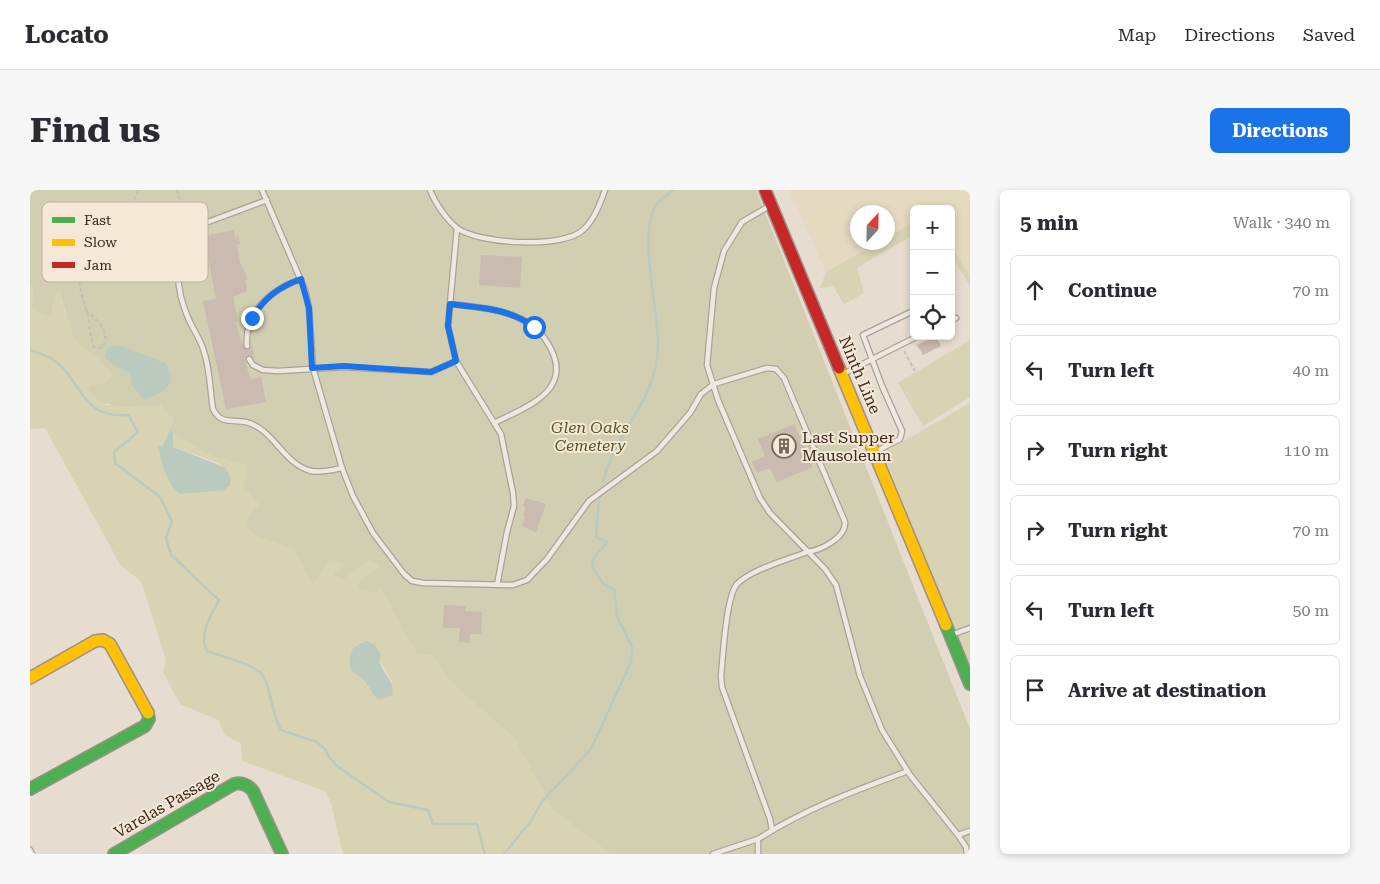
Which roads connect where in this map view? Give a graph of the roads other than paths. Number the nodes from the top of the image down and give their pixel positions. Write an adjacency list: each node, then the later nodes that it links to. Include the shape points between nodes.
1 (262, 190): 5 (lane)
2 (430, 190): 8 (lane)
3 (605, 190): 8 (lane, via 590,223 582,232 567,239 502,240 474,237)
4 (765, 190): 6 (street, Ninth Line)
5 (267, 200): 7 (lane); 9 (lane)
6 (772, 205): 19 (street, Ninth Line); 20 (lane, via 742,222 724,251 714,288 708,343 707,365)
7 (208, 222)
8 (456, 228): 11 (lane)
9 (301, 279): 14 (lane, via 284,285 260,305 247,332); 18 (lane, via 309,308)
10 (178, 282): 23 (lane, via 184,308 205,353 217,417 258,427 290,458 311,471)
11 (450, 304): 17 (lane, via 448,326); 21 (lane, via 498,310 521,317 545,340 558,366 549,390)
12 (910, 312): 16 (lane, via 863,334)
13 (910, 340): 16 (lane)
14 (247, 346)
15 (249, 359): 18 (lane, via 263,370)
16 (872, 360): 19 (lane); 22 (lane, via 902,431 900,439)
17 (456, 361): 18 (lane, via 431,372 344,366); 21 (lane)
18 (312, 368): 23 (lane)
19 (842, 374): 22 (street, Ninth Line)
20 (714, 384): 24 (lane, via 760,498 770,513); 24 (lane, via 767,368 776,369 784,378 846,522 841,535 816,550); 25 (lane, via 702,394 657,451 589,501 547,559 527,580)
21 (494, 423): 25 (lane, via 501,434 514,493)
22 (874, 452): 27 (street, Ninth Line)
23 (342, 468): 25 (lane, via 373,533 412,581)
24 (808, 551): 30 (lane, via 836,585 860,676 882,730); 32 (lane, via 738,582 730,600 722,687)
25 (497, 586)
26 (970, 628): 27 (lane)
27 (950, 635): 29 (street, Ninth Line)
28 (30, 678): 31 (street, via 95,640 103,640 110,644 149,719 145,726)
29 (970, 684)
30 (908, 771): 32 (lane, via 823,802); 34 (lane)
31 (30, 789)
32 (772, 830): 35 (lane)
33 (970, 831): 34 (lane)
34 (958, 835): 42 (lane)
35 (758, 839): 40 (lane); 41 (lane)
36 (30, 850): 37 (lane)
37 (32, 854)
38 (114, 854): 39 (street, Varelas Passage, via 234,784 241,783 253,790)
39 (282, 854)
40 (713, 854)
41 (758, 854)
42 (967, 854)

